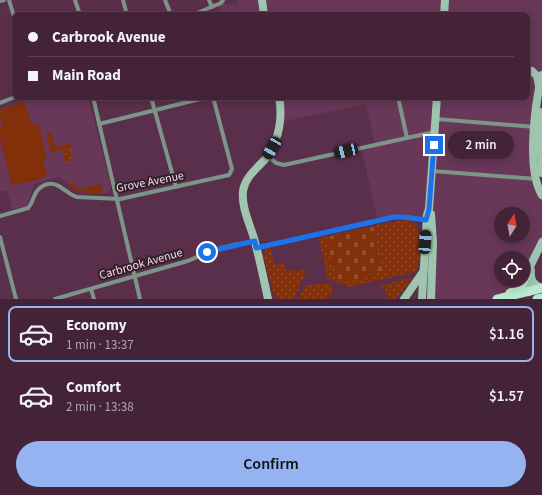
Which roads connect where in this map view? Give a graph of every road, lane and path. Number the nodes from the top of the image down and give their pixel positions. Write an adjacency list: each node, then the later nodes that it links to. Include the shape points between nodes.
1 (4, 0): 11 (street)
2 (9, 0): 13 (street)
3 (75, 0): 14 (street)
4 (123, 0): 15 (street)
5 (165, 0): 16 (street)
6 (209, 0): 12 (street)
7 (223, 0): 12 (street)
8 (258, 0): 18 (street)
9 (262, 0): 19 (street)
10 (445, 0): 20 (street)
11 (0, 1)
12 (212, 7): 17 (street)
13 (13, 12)
14 (79, 12)
15 (126, 12)
16 (170, 12)
17 (200, 12)
18 (260, 12)
19 (264, 12)
20 (444, 12)
21 (530, 71): 23 (street)
22 (530, 72): 25 (street, via 536,76)
23 (542, 72)
24 (542, 75): 25 (street)
25 (539, 86): 39 (street, via 535,113)
26 (12, 98): 34 (street)
27 (94, 100): 38 (street)
28 (152, 100): 35 (street)
29 (196, 100): 35 (street)
30 (214, 100): 45 (street, Grove Avenue, via 232,168 231,173)
31 (279, 100): 42 (street, via 279,128)
32 (399, 100): 41 (street)
33 (437, 100): 37 (street)
34 (0, 103)
35 (154, 111): 38 (street); 45 (street)
36 (542, 112): 39 (street)
37 (436, 119): 39 (street); 40 (street)
38 (100, 124): 47 (street)
39 (537, 128): 44 (street, via 534,148)
40 (434, 132): 41 (street); 43 (street)
41 (406, 138): 42 (street, via 284,165 276,163)
42 (268, 156): 52 (street, via 248,179 244,190 244,204)
43 (432, 170): 44 (street); 49 (street)
44 (540, 175): 46 (street, via 539,190)
45 (176, 187): 47 (street, Grove Avenue)
46 (542, 195)
47 (116, 199): 48 (street, Grove Avenue, via 77,197 58,185 44,185 35,193 28,208); 58 (street)
48 (0, 216)
49 (429, 221): 52 (street, Carbrook Avenue, via 394,217); 56 (street); 73 (street, via 433,243)
50 (0, 237): 53 (street)
51 (542, 242): 55 (street)
52 (256, 244): 58 (street, Carbrook Avenue, via 207,252 193,260); 70 (street)
53 (6, 260): 54 (street); 66 (street)
54 (0, 262)
55 (530, 268)
56 (424, 270): 71 (street); 72 (street)
57 (530, 275): 61 (street, via 535,285)
58 (135, 277): 62 (street, Carbrook Avenue); 69 (street)
59 (520, 287): 74 (main road)
60 (527, 287): 63 (street)
61 (542, 288): 63 (main road)
62 (91, 289): 67 (street, Carbrook Avenue); 68 (street)
63 (529, 292): 64 (main road, via 534,295); 74 (main road)
64 (542, 294)
65 (542, 298): 75 (main road)
66 (16, 299)
67 (55, 299)
68 (94, 299)
69 (140, 299)
70 (268, 299)
71 (404, 299)
72 (422, 299)
73 (431, 299)
74 (495, 299)
75 (537, 299)

